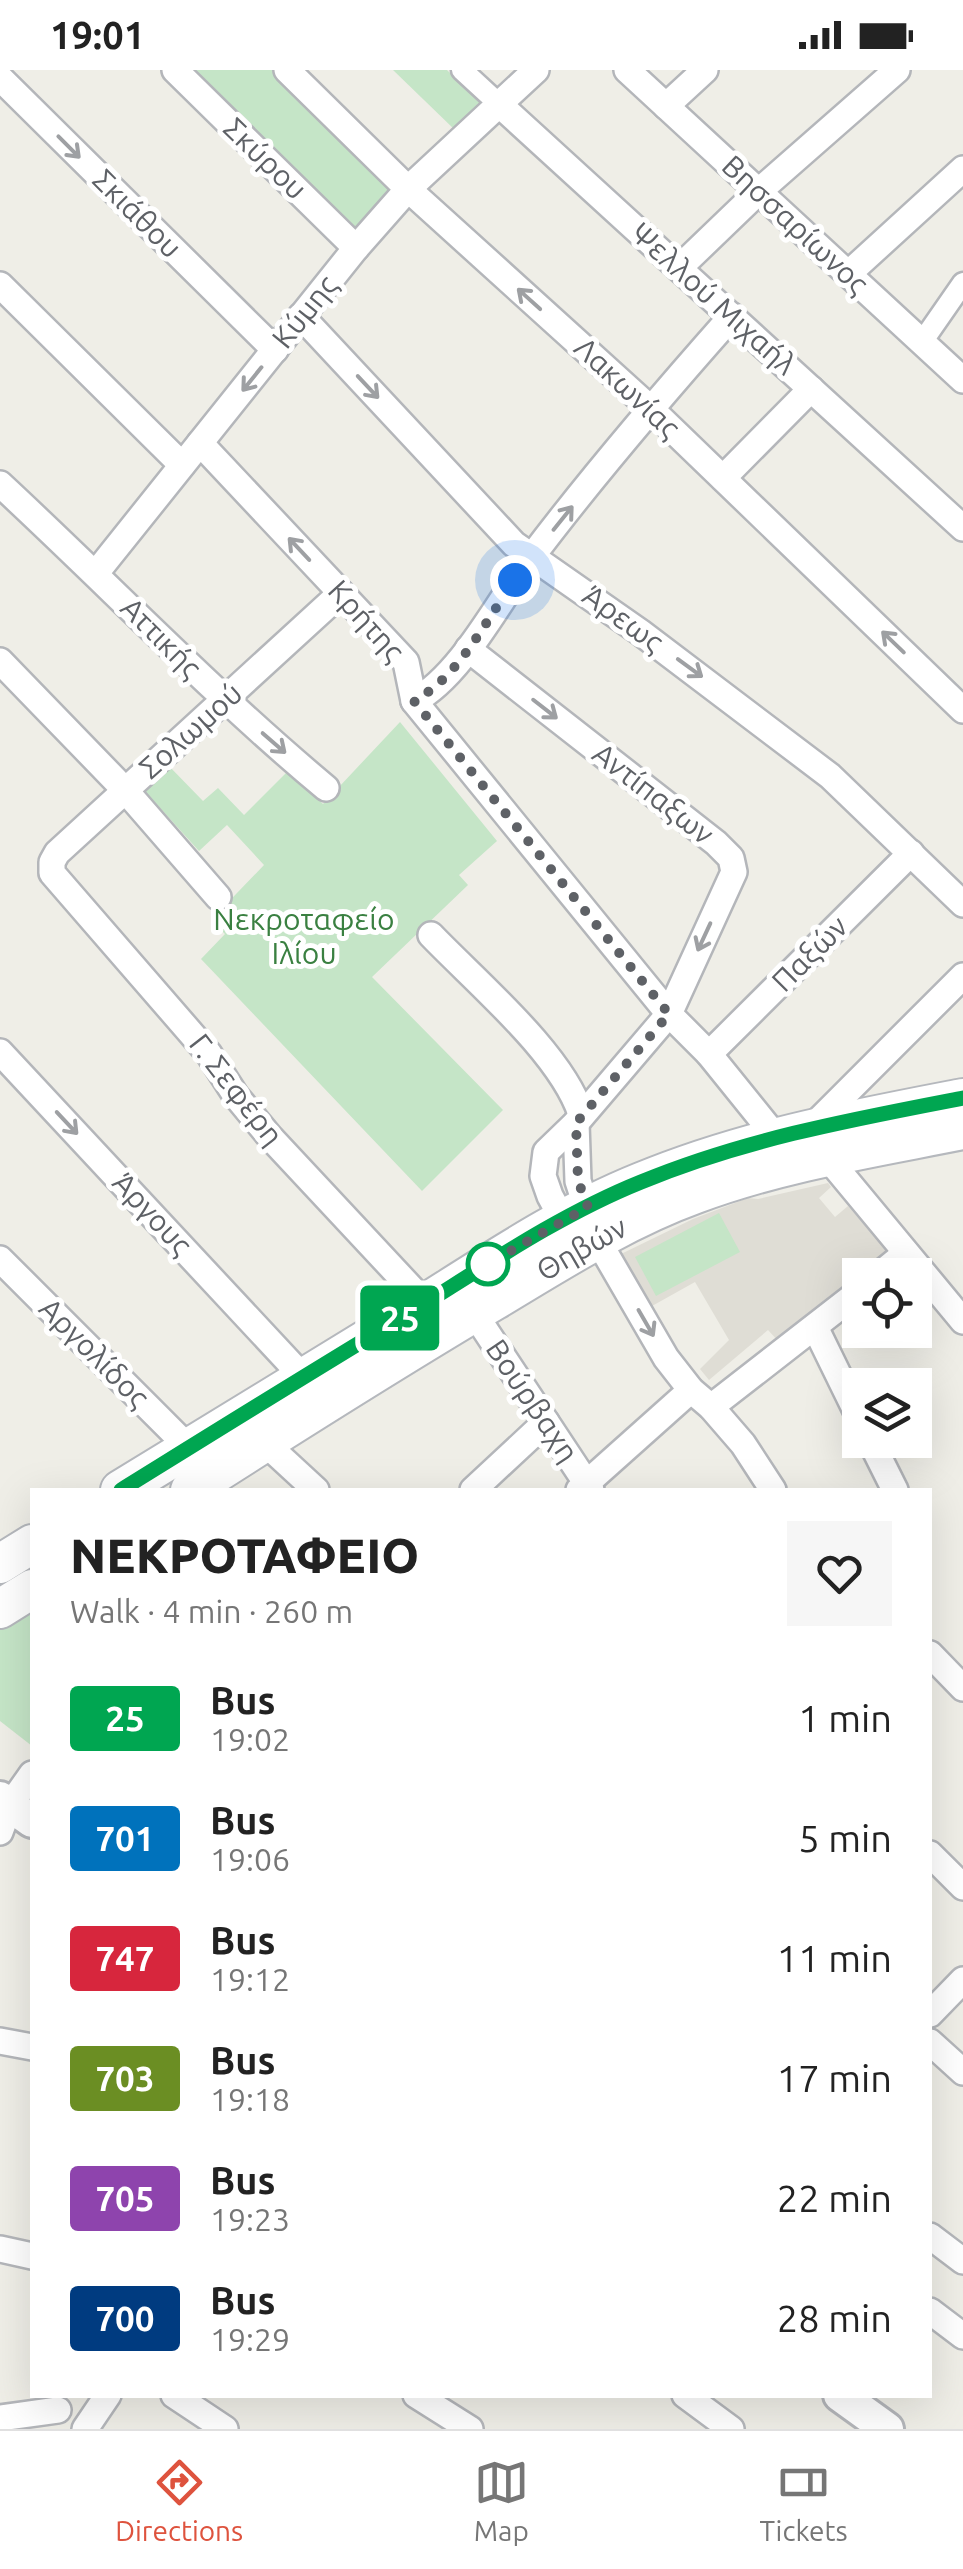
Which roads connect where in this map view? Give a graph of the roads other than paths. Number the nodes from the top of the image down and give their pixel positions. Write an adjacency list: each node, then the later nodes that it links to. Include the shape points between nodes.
1 (175, 70): 14 (street, Σκύρου)
2 (286, 70): 12 (street, Λακωνίας)
3 (462, 70): 9 (street, Ψελλού Μιχαήλ)
4 (536, 70): 9 (street, Κύμης)
5 (627, 70): 10 (street, Βησσαρίωνος)
6 (705, 70): 10 (street)
7 (897, 70): 13 (street)
8 (0, 78): 22 (street, Σκιάθου, one-way to 22)
9 (500, 105): 12 (street, Κύμης); 15 (street, Ψελλού Μιχαήλ)
10 (666, 106): 13 (street, Βησσαρίωνος)
11 (963, 169): 16 (street)
12 (408, 189): 14 (street, Κύμης); 25 (street, Λακωνίας, one-way to 12)
13 (758, 192): 15 (street); 16 (street, Βησσαρίωνος)
14 (356, 248): 19 (street, Κύμης)
15 (678, 268): 20 (street, Ψελλού Μιχαήλ)
16 (848, 274): 21 (street, Βησσαρίωνος)
17 (963, 283): 21 (street)
18 (0, 284): 27 (street)
19 (302, 316): 22 (street, Κύμης); 31 (street, Άρεως, one-way to 31)
20 (732, 316): 24 (street, Ψελλού Μιχαήλ); 25 (street)
21 (922, 342): 23 (street, Βησσαρίωνος)
22 (275, 350): 26 (street, Κύμης, one-way to 26)
23 (963, 380)
24 (811, 389): 28 (street); 30 (street, Ψελλού Μιχαήλ)
25 (650, 408): 28 (street, Λακωνίας); 31 (street, one-way to 25)
26 (200, 443): 27 (street, Κύμης); 33 (street, Κρήτης, one-way to 26)
27 (182, 464): 32 (street, Κύμης)
28 (723, 478): 38 (street, Λακωνίας, one-way to 28)
29 (0, 484): 32 (street, Αττικής)
30 (963, 528)
31 (532, 557): 34 (street); 41 (street, Άρεως, one-way to 41, via 758,719)
32 (96, 573): 36 (street, Αττικής)
33 (341, 593): 36 (street, Σολωμού); 37 (street, Κρήτης, via 406,662)
34 (468, 648): 37 (street, via 434,690); 47 (street, Αντίπαξων, one-way to 47, via 731,858 734,872)
35 (0, 661): 40 (street)
36 (226, 701): 39 (street, Αττικής, one-way to 39); 40 (street, Σολωμού)
37 (414, 701): 47 (street, Κρήτης)
38 (963, 710)
39 (326, 788)
40 (125, 790): 42 (street, Σολωμού, via 57,853); 43 (street)
41 (911, 853): 44 (street, Άρεως); 49 (street, Παξών)
42 (52, 873): 58 (street, Γ. Σεφέρη, via 209,1054 270,1137)
43 (218, 897)
44 (963, 904)
45 (430, 935): 51 (street, via 529,1036 575,1096)
46 (963, 976): 53 (street)
47 (669, 1014): 49 (street, Κρήτης); 51 (street, Αντίπαξων)
48 (0, 1052): 63 (street, Άργους, one-way to 63)
49 (709, 1054): 53 (street, Κρήτης)
50 (963, 1098): 53 (main road, Θηβών)
51 (578, 1119): 54 (street, Αντίπαξων, via 543,1163 550,1196)
52 (963, 1130): 53 (main road, Θηβών)
53 (805, 1141): 54 (main road, Θηβών, via 675,1168); 54 (main road, Θηβών, via 772,1170); 55 (street, Κρήτης)
54 (583, 1222): 58 (main road, Θηβών); 60 (main road, Θηβών); 65 (street, one-way to 65, via 666,1358)
55 (906, 1253): 56 (street); 61 (street, Κρήτης)
56 (900, 1258)
57 (0, 1259): 68 (street, Αργολίδος)
58 (425, 1302): 63 (main road, Θηβών)
59 (842, 1305): 62 (street)
60 (474, 1313): 66 (street, Βούρβαχη); 67 (main road, Θηβών)
61 (963, 1321)
62 (815, 1327): 64 (street); 65 (street)
63 (303, 1377): 68 (main road, Θηβών)
64 (842, 1382)
65 (701, 1398): 74 (street); 75 (street)
66 (546, 1422): 73 (street); 74 (street, Βούρβαχη)
67 (264, 1442): 71 (main road, Θηβών); 72 (street)
68 (189, 1448): 70 (main road, Θηβών)
69 (879, 1458): 76 (street)
70 (123, 1488)
71 (193, 1488)
72 (314, 1488)
73 (475, 1488)
74 (585, 1488)
75 (772, 1488)
76 (894, 1488)
77 (30, 1545): 78 (main road)
78 (0, 1564)
79 (30, 1590): 80 (main road)
80 (0, 1609)
81 (932, 1656): 82 (street)
82 (963, 1688)
83 (30, 1778): 84 (street)
84 (11, 1814)
85 (932, 1856): 86 (street)
86 (963, 1887)
87 (963, 1980): 88 (street)
88 (932, 2012)
89 (0, 2041): 91 (street)
90 (932, 2044): 92 (street)
91 (30, 2047)
92 (963, 2072)
93 (932, 2238): 96 (street)
94 (0, 2250): 95 (street)
95 (30, 2256)
96 (963, 2261)
97 (932, 2313): 98 (street)
98 (963, 2336)
99 (106, 2398): 106 (street)
100 (179, 2398): 107 (street)
101 (421, 2398): 108 (street)
102 (844, 2398): 110 (street)
103 (701, 2399): 109 (street)
104 (61, 2411): 105 (street)
105 (0, 2418)
106 (85, 2429)
107 (226, 2429)
108 (470, 2429)
109 (732, 2429)
110 (887, 2429)

